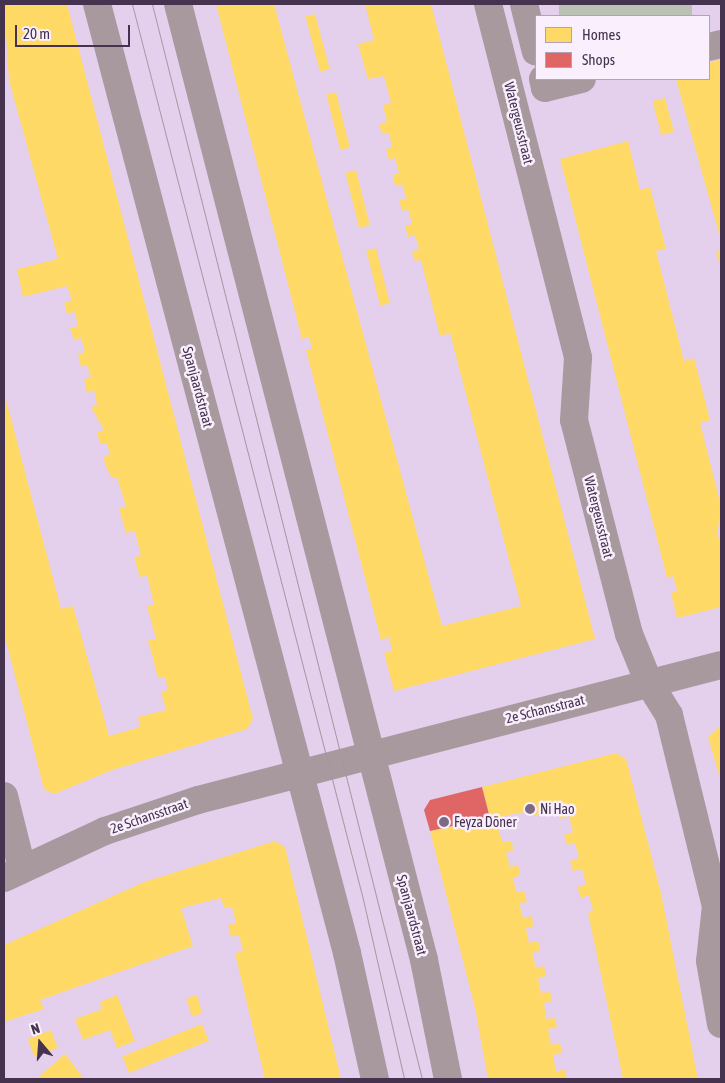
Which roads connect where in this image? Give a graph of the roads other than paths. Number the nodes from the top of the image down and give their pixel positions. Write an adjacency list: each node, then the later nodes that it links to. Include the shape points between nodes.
1 (97, 4): 11 (street, Spanjaardstraat)
2 (178, 4): 10 (street, Spanjaardstraat)
3 (488, 4): 9 (street, Watergeusstraat, via 578,358 574,420 629,634)
4 (524, 4): 5 (street)
5 (535, 48)
6 (543, 80): 7 (street, via 546,88)
7 (578, 80)
8 (721, 665): 9 (street, 2e Schansstraat)
9 (649, 683): 10 (street, 2e Schansstraat); 14 (street, Watergeusstraat, via 669,714 716,906 710,961)
10 (369, 752): 11 (street); 16 (street, Spanjaardstraat, via 424,960)
11 (300, 770): 13 (street, 2e Schansstraat, via 105,831); 15 (street, Spanjaardstraat)
12 (4, 796): 13 (street)
13 (13, 873)
14 (721, 1024)
15 (375, 1079)
16 (448, 1079)

